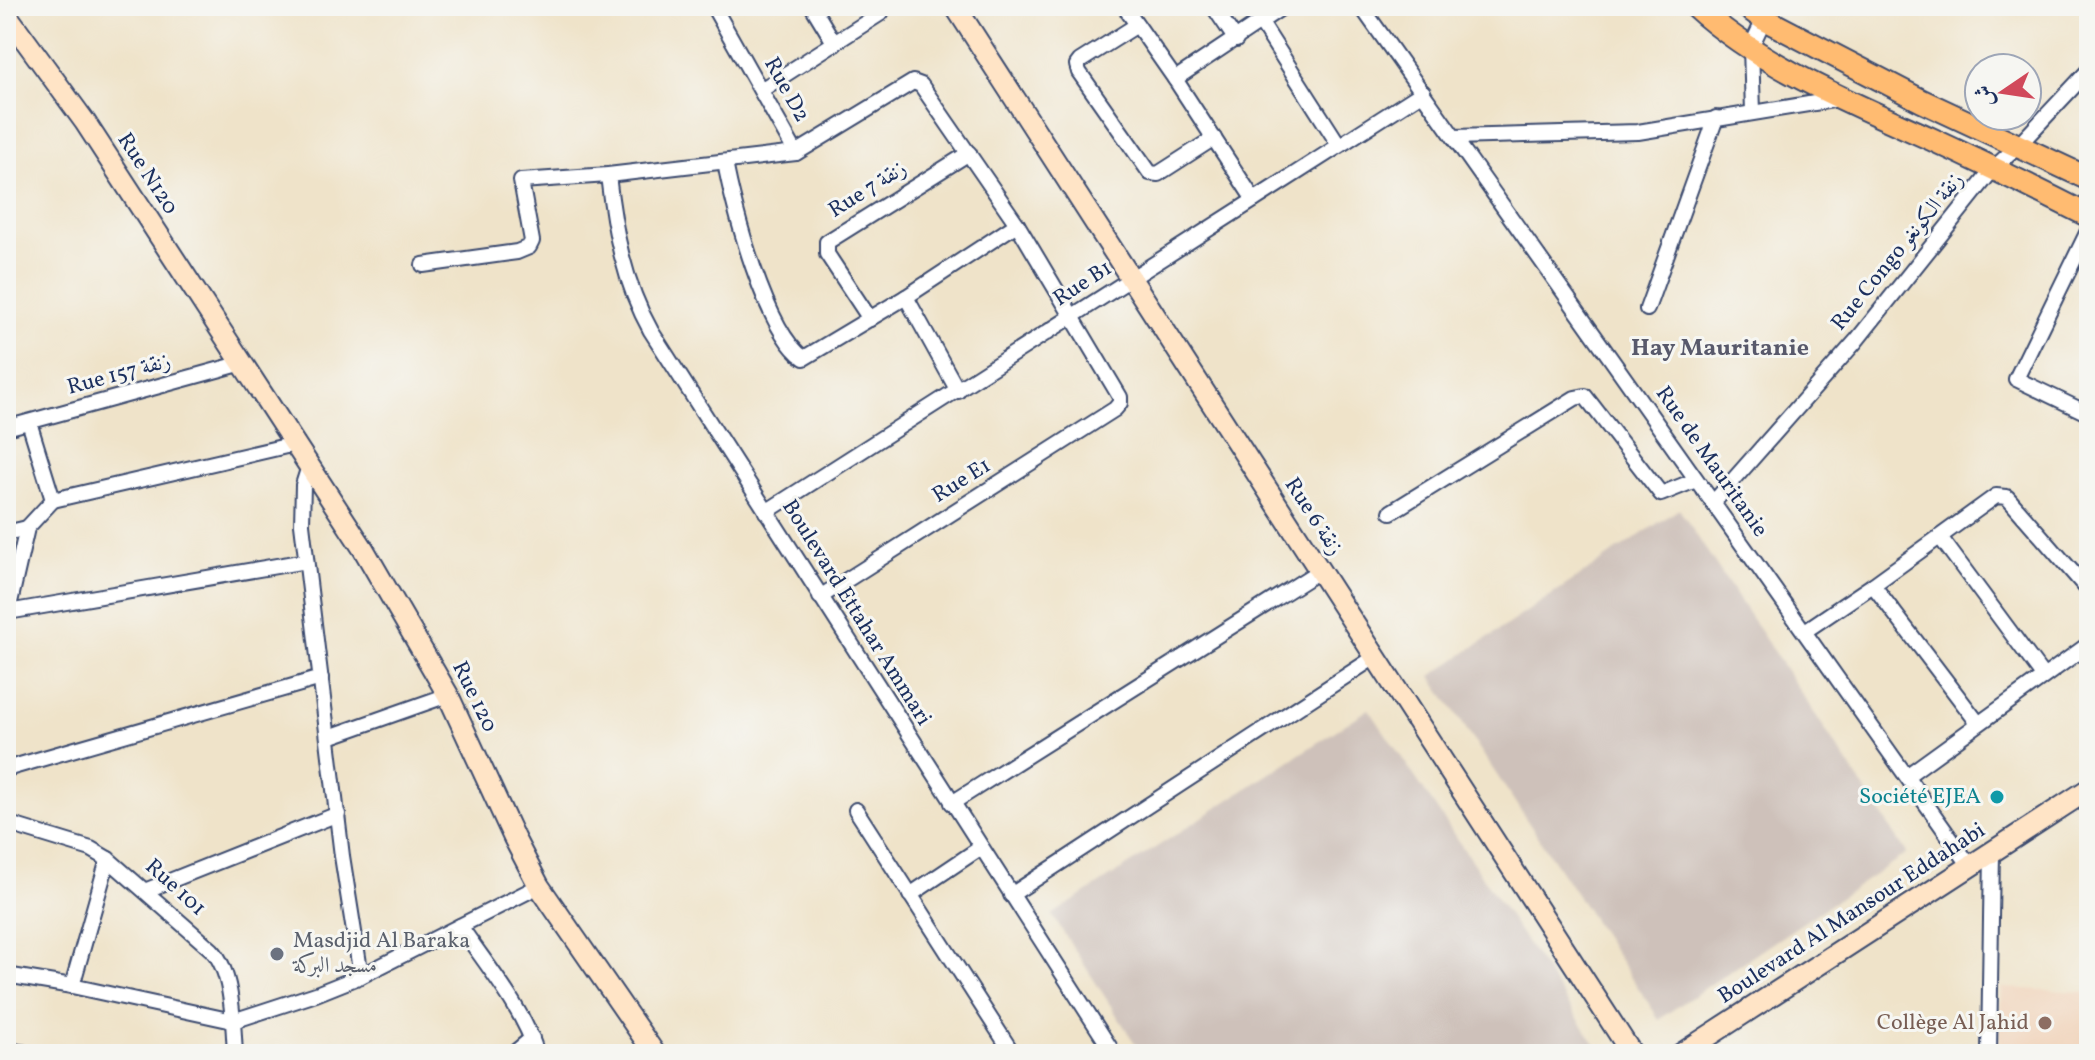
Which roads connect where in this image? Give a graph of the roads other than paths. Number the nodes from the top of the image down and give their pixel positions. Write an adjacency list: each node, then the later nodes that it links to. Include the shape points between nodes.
1 (713, 6): 19 (street, Rue D2)
2 (812, 6): 15 (street)
3 (882, 6): 15 (street, via 881,13)
4 (955, 6): 39 (street, Rue 6 زنقة)
5 (1124, 6): 13 (street)
6 (1213, 6): 14 (street)
7 (1284, 6): 12 (street)
8 (1361, 6): 20 (street, Rue de Mauritanie)
9 (1695, 6): 16 (main road)
10 (1759, 10): 16 (street); 27 (main road)
11 (6, 14): 44 (street, Rue N120, via 85,122)
12 (1261, 23): 14 (street); 26 (street)
13 (1137, 25): 18 (street); 25 (street, via 1080,61 1079,72 1150,173 1160,173)
14 (1236, 40): 18 (street)
15 (835, 44): 19 (street)
16 (1751, 47): 21 (main road); 22 (street)
17 (2089, 70): 27 (street, Rue Congo زنقة الكونغو)
18 (1175, 79): 25 (street)
19 (761, 90): 28 (street, Rue D2)
20 (1423, 92): 24 (street, Rue de Mauritanie); 26 (street, Rue B1)
21 (1841, 99): 22 (street); 31 (main road)
22 (1753, 112): 23 (street)
23 (1716, 118): 24 (street, via 1638,132); 41 (street)
24 (1454, 137): 51 (street, Rue de Mauritanie)
25 (1214, 138): 34 (street)
26 (1339, 145): 34 (street, Rue B1)
27 (2017, 147): 31 (street, Rue Congo زنقة الكونغو); 33 (main road)
28 (796, 153): 29 (street, via 913,82 924,88); 30 (street)
29 (969, 153): 36 (street); 43 (street, Rue 7 زنقة, via 827,242 827,254)
30 (725, 162): 32 (street); 43 (street, via 758,278 797,353 809,357)
31 (1994, 168): 35 (main road); 53 (street, Rue Congo زنقة الكونغو, via 1856,341)
32 (608, 175): 38 (street, via 521,181 529,247); 54 (street, Boulevard Ettahar Ammari, via 624,267 642,316)
33 (2089, 179)
34 (1254, 200): 39 (street, Rue B1)
35 (2089, 216)
36 (1017, 224): 40 (street); 42 (street)
37 (2089, 229): 46 (street, via 2016,379)
38 (423, 265)
39 (1130, 279): 42 (street, Rue B1); 60 (street, Rue 6 زنقة)
40 (906, 297): 43 (street); 45 (street)
41 (1647, 309)
42 (1073, 316): 45 (street, Rue B1); 63 (street, Rue E1, via 1120,397 1115,409)
43 (870, 319)
44 (243, 363): 47 (street, Rue 157 زنقة); 49 (street, Rue 120)
45 (958, 391): 54 (street, Rue B1)
46 (2089, 414)
47 (29, 422): 48 (street, Rue 157 زنقة); 52 (street)
48 (6, 428)
49 (295, 444): 50 (street, Rue 120); 52 (street)
50 (309, 466): 59 (street, via 302,498); 70 (street, Rue 120)
51 (1696, 480): 53 (street, Rue de Mauritanie); 55 (street, via 1661,494 1585,396)
52 (53, 500): 56 (street)
53 (1713, 503): 65 (street, Rue de Mauritanie)
54 (766, 512): 63 (street, Boulevard Ettahar Ammari)
55 (1391, 512)
56 (27, 528): 57 (street); 64 (street)
57 (6, 533)
58 (1940, 537): 61 (street); 62 (street, via 1996,496 2007,497); 68 (street)
59 (306, 561): 64 (street); 69 (street)
60 (1319, 571): 67 (street, Rue 6 زنقة); 76 (street)
61 (1873, 585): 65 (street); 71 (street)
62 (2089, 591)
63 (820, 597): 76 (street, Boulevard Ettahar Ammari)
64 (7, 616)
65 (1805, 631): 74 (street, Rue de Mauritanie)
66 (2089, 644): 68 (street)
67 (1375, 657): 87 (street); 102 (street, Rue 6 زنقة)
68 (2043, 676): 71 (street)
69 (321, 678): 72 (street); 73 (street)
70 (448, 695): 72 (street); 84 (street, Rue 120)
71 (1978, 723): 74 (street)
72 (329, 737): 78 (street)
73 (6, 769)
74 (1908, 775): 83 (street, Rue de Mauritanie)
75 (2089, 789): 81 (street, Boulevard Al Mansour Eddahabi)
76 (952, 803): 80 (street, Boulevard Ettahar Ammari)
77 (856, 810): 86 (street)
78 (338, 814): 85 (street); 90 (street)
79 (6, 823): 82 (street, Rue 101)
80 (980, 848): 86 (street); 87 (street, Boulevard Ettahar Ammari)
81 (1992, 852): 83 (street, Boulevard Al Mansour Eddahabi); 104 (street)
82 (108, 859): 85 (street, Rue 101); 91 (street)
83 (1970, 866): 103 (street, Boulevard Al Mansour Eddahabi)
84 (539, 886): 88 (street); 99 (street, Rue 120)
85 (147, 890): 92 (street, Rue 101, via 220,959)
86 (910, 895): 100 (street)
87 (1011, 895): 101 (street, Boulevard Ettahar Ammari)
88 (460, 926): 90 (street); 93 (street)
89 (6, 975): 91 (street)
90 (361, 976): 92 (street)
91 (72, 986): 92 (street)
92 (233, 1021): 96 (street, Rue 101)
93 (532, 1038): 97 (street); 98 (street)
94 (6, 1050): 95 (street)
95 (32, 1054)
96 (235, 1054)
97 (513, 1054)
98 (537, 1054)
99 (655, 1054)
100 (1013, 1054)
101 (1114, 1054)
102 (1632, 1054)
103 (1681, 1054)
104 (1989, 1054)

